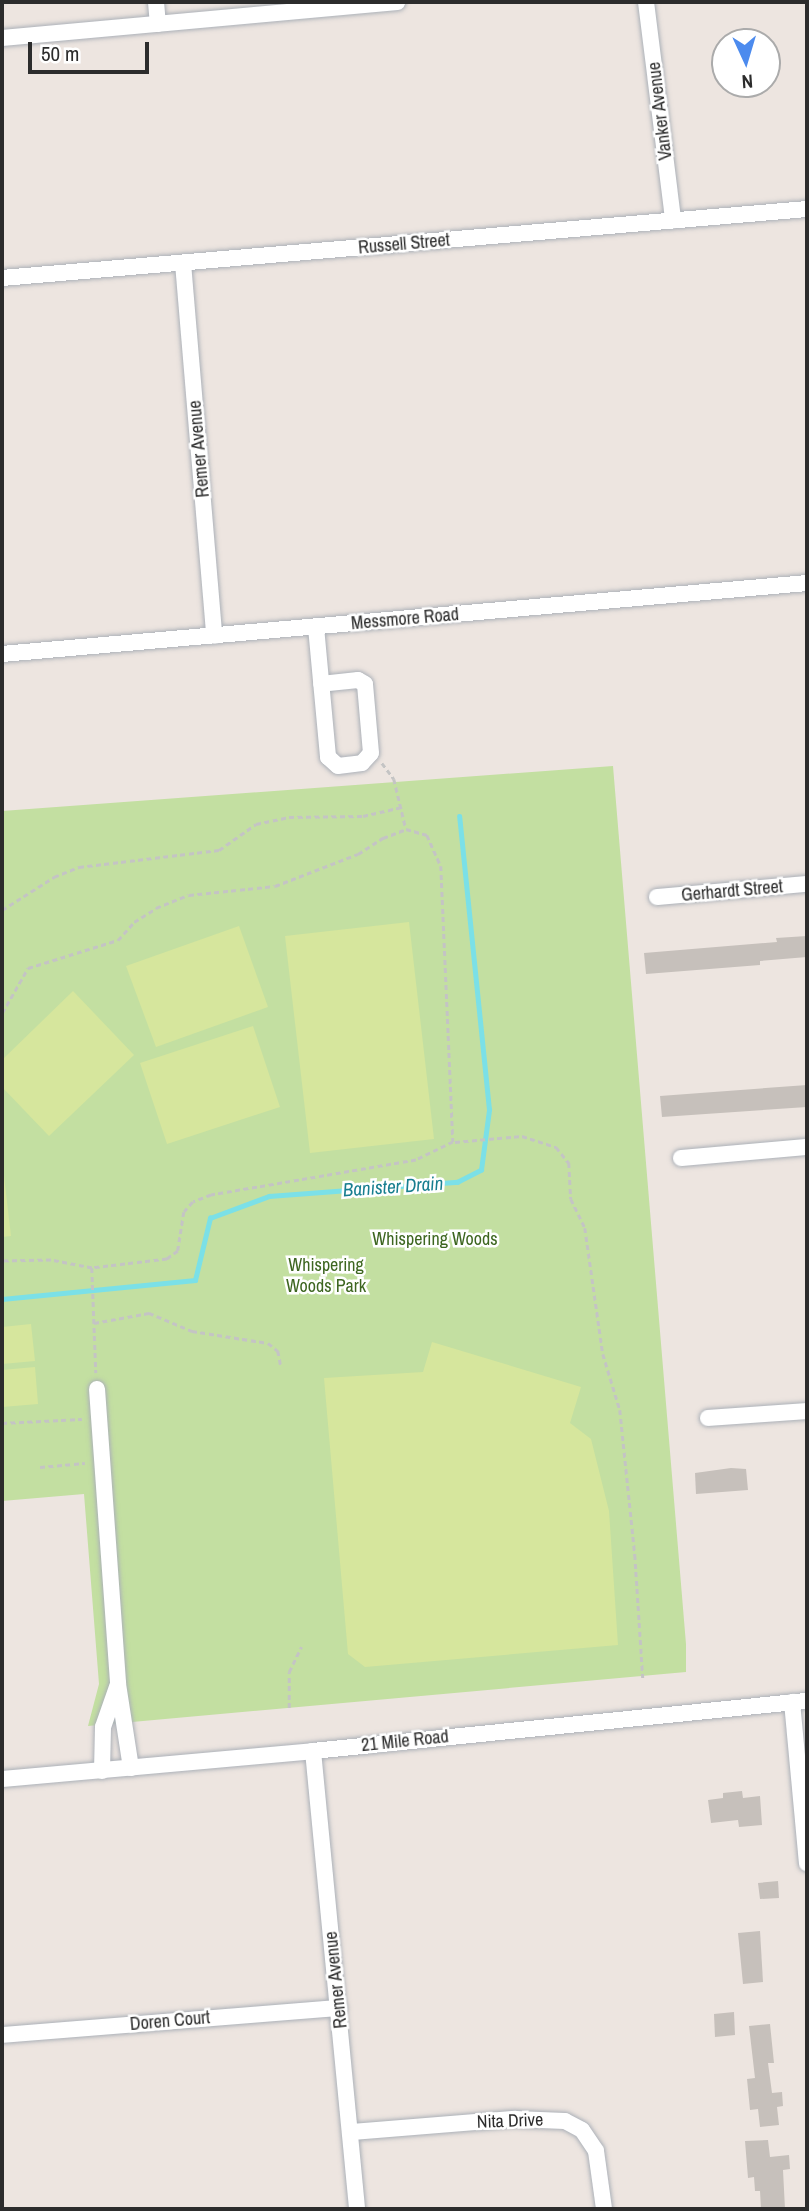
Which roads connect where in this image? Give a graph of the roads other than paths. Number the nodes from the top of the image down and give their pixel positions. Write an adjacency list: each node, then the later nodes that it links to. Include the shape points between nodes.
1 (156, 2): 4 (street)
2 (397, 2): 4 (street)
3 (646, 2): 7 (street, Vanker Avenue)
4 (158, 23): 5 (street)
5 (2, 38)
6 (807, 209): 7 (street, Russell Street)
7 (673, 220): 8 (street, Russell Street)
8 (183, 263): 9 (street, Russell Street); 12 (street, Remer Avenue)
9 (2, 278)
10 (807, 583): 11 (street, Messmore Road)
11 (316, 627): 12 (street, Messmore Road); 14 (street)
12 (214, 636): 13 (street, Messmore Road)
13 (2, 654)
14 (321, 684): 14 (street, via 328,757 338,766 362,763 371,753 365,684 358,680)
15 (807, 884): 16 (street, Gerhardt Street)
16 (657, 897)
17 (807, 1147): 18 (street)
18 (681, 1158)
19 (97, 1389): 22 (street)
20 (807, 1411): 21 (street)
21 (708, 1418)
22 (118, 1684): 25 (street); 26 (street, via 103,1727)
23 (800, 1701): 24 (street, 21 Mile Road); 28 (street)
24 (313, 1751): 25 (street, 21 Mile Road); 29 (street, Remer Avenue)
25 (131, 1768): 26 (street, 21 Mile Road)
26 (102, 1771): 27 (street, 21 Mile Road)
27 (2, 1779)
28 (807, 1863)
29 (339, 2008): 30 (street, Doren Court); 31 (street, Remer Avenue)
30 (2, 2035)
31 (352, 2132): 32 (street, Remer Avenue); 33 (street, Nita Drive, via 515,2119 565,2121 582,2130 596,2151)
32 (357, 2209)
33 (604, 2209)

